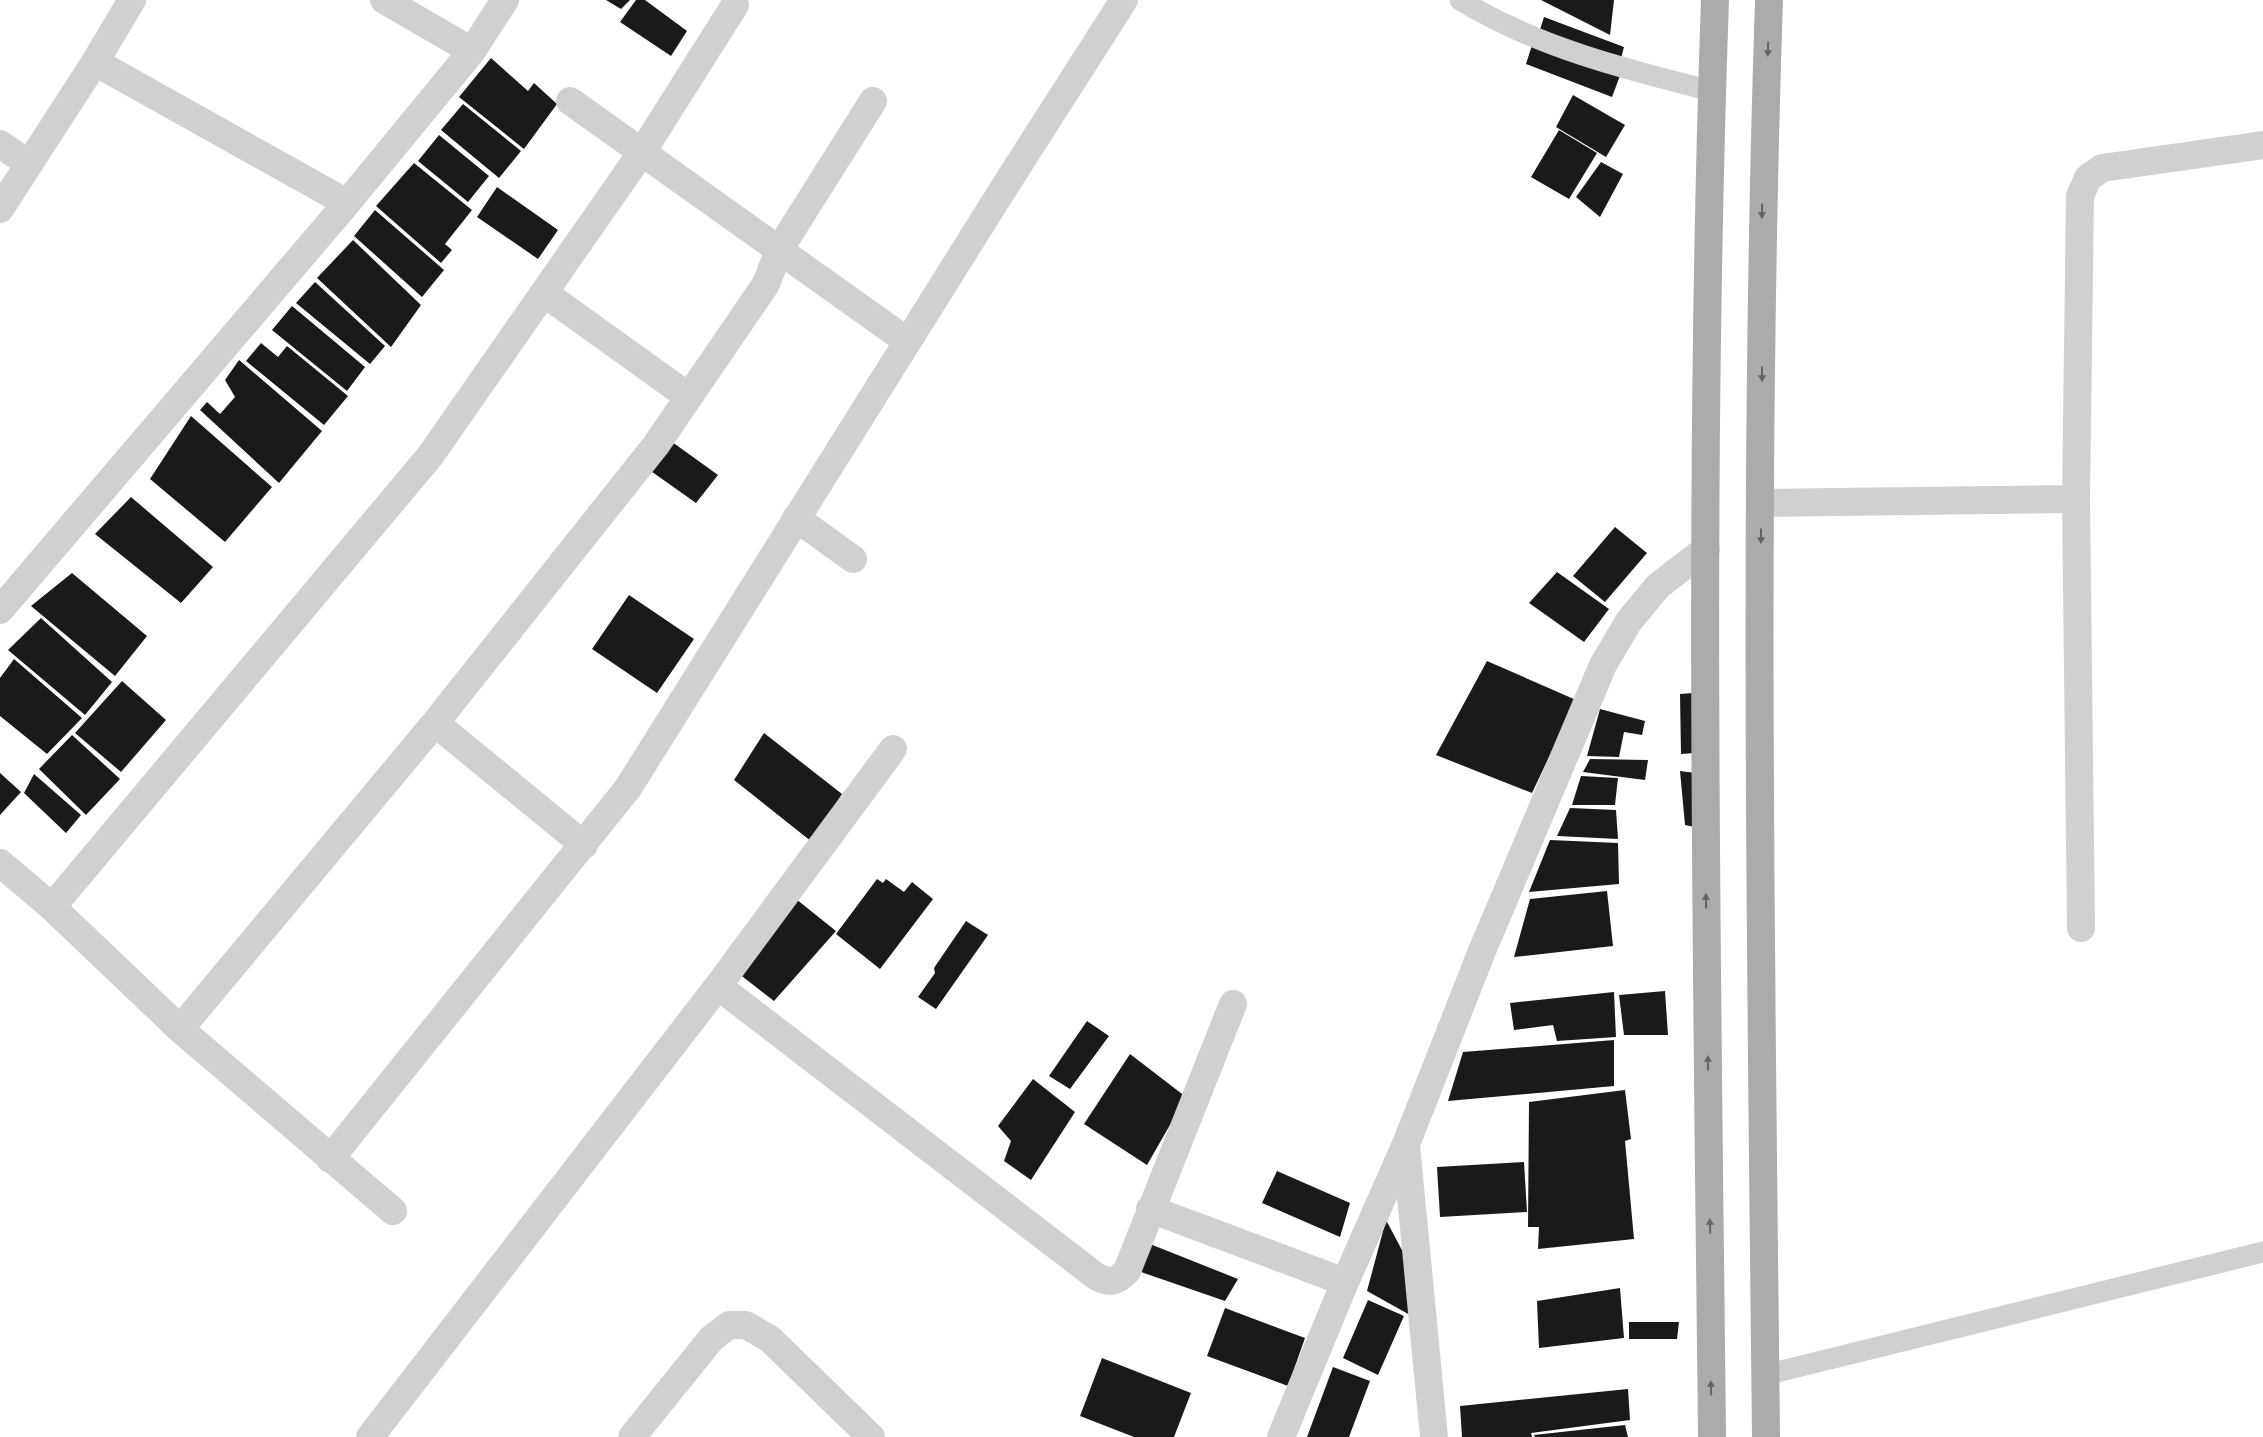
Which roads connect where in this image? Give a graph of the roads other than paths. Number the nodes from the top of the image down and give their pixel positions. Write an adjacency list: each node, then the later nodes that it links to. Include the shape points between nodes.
1 (132, 0): 10 (street)
2 (384, 0): 9 (street)
3 (505, 0): 9 (street)
4 (1124, 0): 22 (street)
5 (1460, 0): 11 (lane, via 1540,40 1602,63)
6 (1715, 0): 11 (main road)
7 (1769, 0): 25 (main road, one-way to 25, via 1762,206)
8 (735, 5): 16 (street)
9 (472, 51): 18 (street)
10 (95, 62): 17 (street); 18 (street)
11 (1712, 92): 27 (main road)
12 (570, 101): 16 (street)
13 (873, 101): 20 (street)
14 (0, 144): 17 (street)
15 (2263, 145): 24 (street, via 2102,168 2088,178 2080,196)
16 (642, 152): 20 (street); 21 (street)
17 (28, 164): 19 (street)
18 (348, 203): 29 (street)
19 (0, 209)
20 (779, 250): 22 (street); 23 (street, via 766,284)
21 (544, 293): 23 (street); 34 (street, via 430,456)
22 (908, 340): 26 (street)
23 (689, 397): 30 (street, via 656,445)
24 (2076, 500): 25 (street); 35 (street)
25 (1762, 504): 45 (main road, one-way to 45, via 1760,791)
26 (796, 518): 28 (street); 32 (street, via 628,788)
27 (1706, 550): 39 (street, via 1658,586 1629,621 1603,665 1482,951); 51 (main road, one-way to 27, via 1705,790)
28 (853, 559)
29 (0, 610)
30 (435, 723): 32 (street); 38 (street)
31 (893, 749): 36 (street)
32 (584, 845): 40 (street)
33 (0, 864): 34 (street)
34 (52, 907): 38 (street)
35 (2081, 928)
36 (718, 986): 41 (street, via 1098,1277 1108,1282 1118,1280 1127,1271); 46 (street)
37 (1233, 1004): 41 (street)
38 (180, 1029): 40 (street)
39 (1406, 1144): 44 (street); 50 (street)
40 (330, 1159): 42 (street)
41 (1150, 1209): 44 (street)
42 (393, 1211)
43 (2263, 1252): 45 (lane)
44 (1345, 1282): 49 (street)
45 (1766, 1375): 52 (main road)
46 (370, 1437)
47 (632, 1437): 48 (street, via 711,1338 729,1325 746,1324 770,1338)
48 (871, 1437)
49 (1281, 1437)
50 (1434, 1437)
51 (1712, 1437)
52 (1766, 1437)

